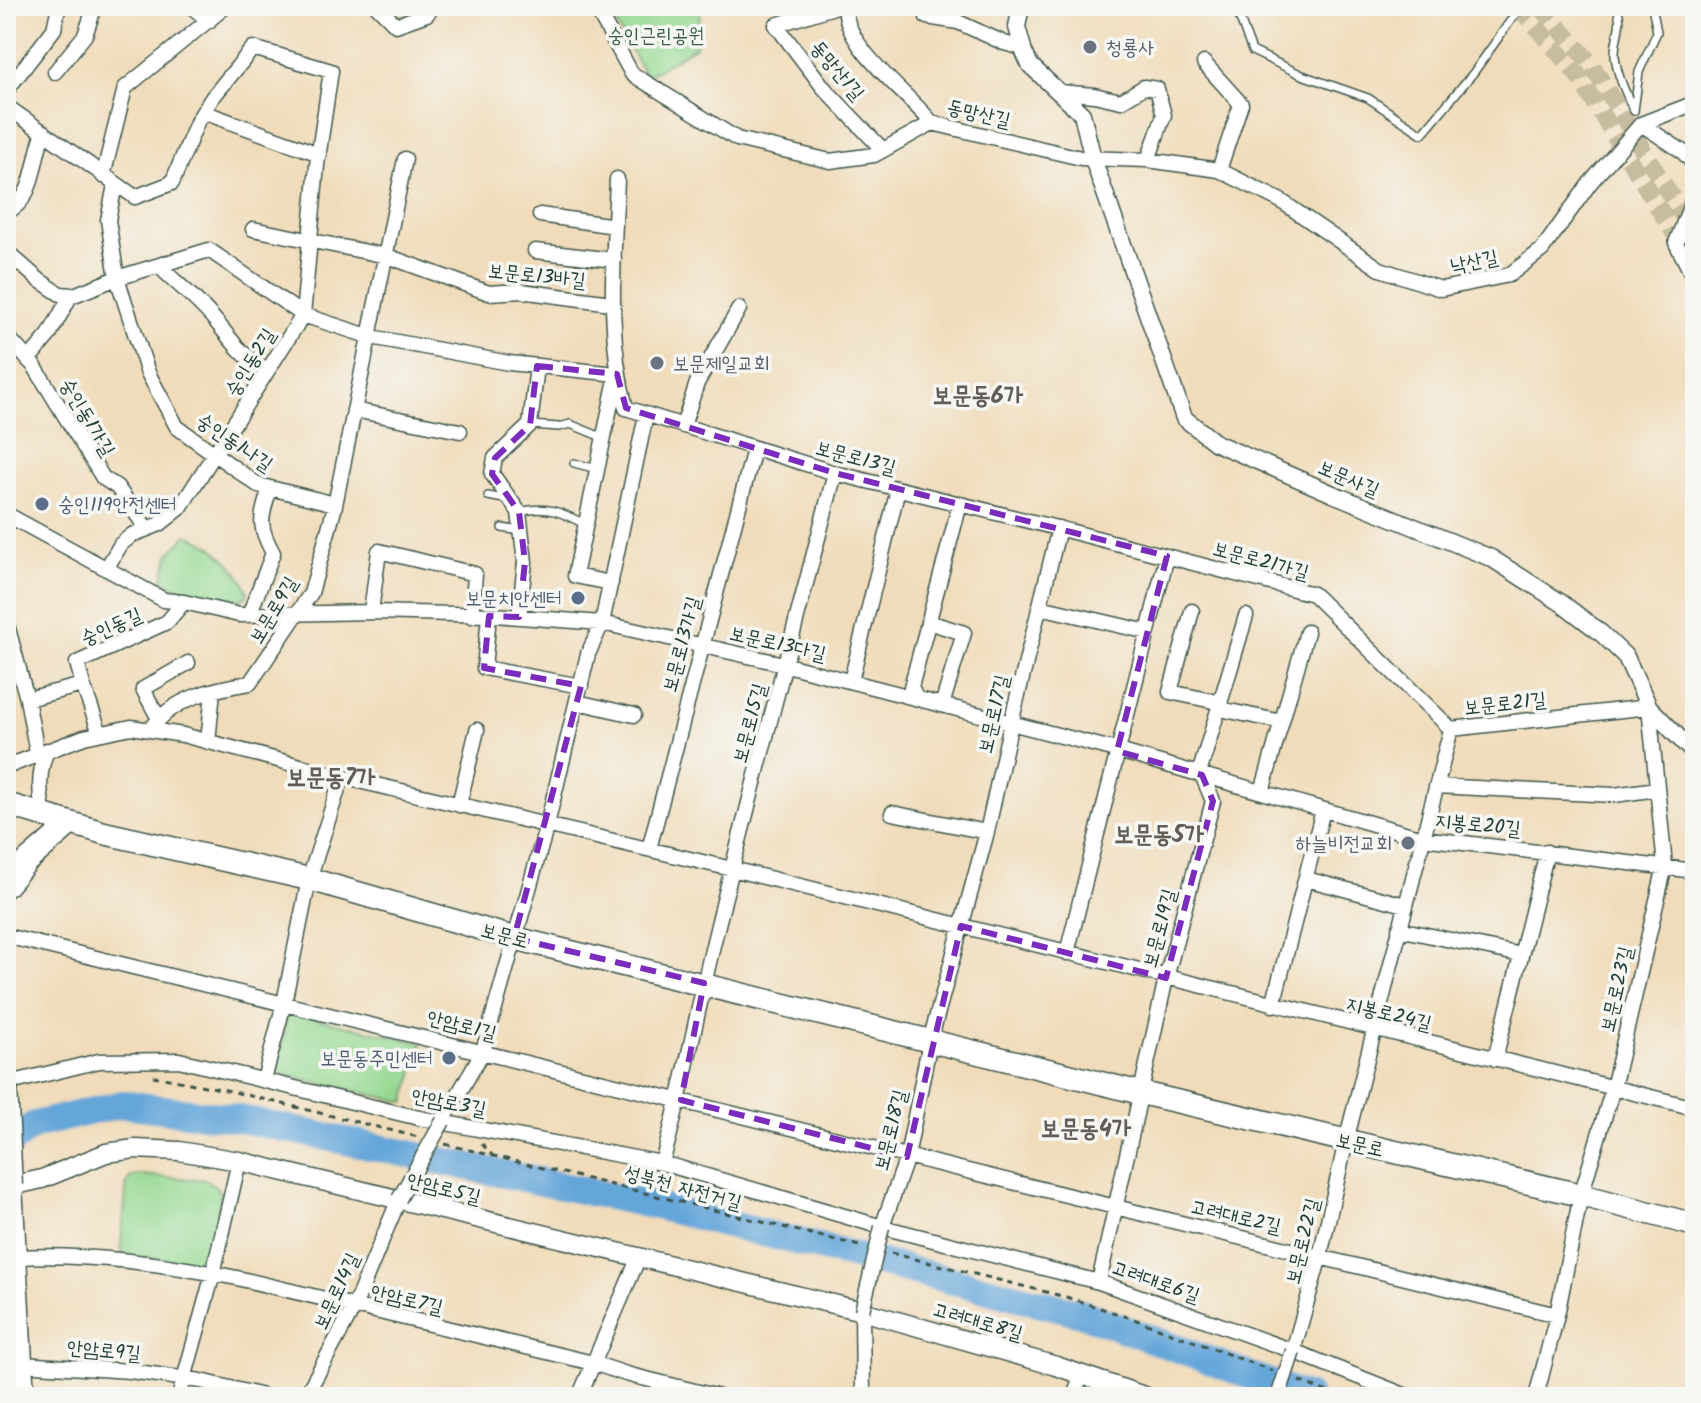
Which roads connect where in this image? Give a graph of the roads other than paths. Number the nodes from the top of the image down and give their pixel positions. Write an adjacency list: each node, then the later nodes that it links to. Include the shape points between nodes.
1 (59, 6): 20 (street, via 54,29)
2 (95, 6): 19 (street, via 85,35)
3 (191, 6): 16 (street)
4 (226, 6): 16 (street, 숭인동1나길)
5 (377, 6): 6 (street, via 396,25 427,14)
6 (433, 6)
7 (595, 6): 28 (street, 동망산길, via 632,74 737,139 830,161)
8 (837, 6): 28 (street, 동망산1길, via 776,25 824,88)
9 (846, 6): 26 (street, via 854,39)
10 (926, 6): 17 (street, via 927,17 958,22)
11 (1021, 6): 17 (street, via 1017,27)
12 (1235, 6): 13 (lane, via 1252,51 1368,98 1422,134)
13 (1524, 6)
14 (1616, 6): 25 (lane, via 1621,24 1615,55)
15 (1652, 6): 25 (lane, via 1657,32 1639,72)
16 (209, 21): 36 (street, 숭인동1나길, via 125,88)
17 (1023, 48): 21 (street, via 1030,65)
18 (1204, 63): 34 (street, via 1241,104)
19 (55, 72)
20 (6, 91)
21 (1059, 92): 31 (street, via 1082,114); 32 (street, via 1121,101 1144,87 1157,89 1164,115)
22 (1695, 103): 25 (street, 낙산길)
23 (6, 106): 27 (street)
24 (203, 112): 29 (street); 29 (street, 숭인동2길, via 253,48 331,71); 36 (street, 숭인동2길, via 172,183 135,197)
25 (1638, 117): 33 (street); 34 (street, 낙산길, via 1542,250 1509,275 1441,289 1380,269 1281,201)
26 (932, 123): 28 (street, 동망산길); 31 (street, 동망산길)
27 (44, 132): 36 (street); 38 (street, via 26,197)
28 (883, 150)
29 (319, 154): 42 (street, 숭인동2길)
30 (405, 159): 45 (street, 보문로9길)
31 (1093, 159): 32 (street, 낙산길); 113 (street, 보문사길, via 1184,418 1216,443 1491,558 1563,604 1618,649)
32 (1148, 160): 34 (street, 낙산길)
33 (1695, 165)
34 (1219, 170)
35 (617, 179): 40 (street, 보문로13바길)
36 (109, 181): 48 (street, 숭인동1나길, via 108,220)
37 (1695, 194): 49 (street, via 1676,243)
38 (6, 212)
39 (540, 215): 40 (street)
40 (615, 226): 46 (street, 보문로13바길)
41 (253, 229): 42 (street)
42 (311, 240): 45 (street); 53 (street, 숭인동2길)
43 (6, 251): 50 (street, via 39,280)
44 (535, 251): 46 (street)
45 (387, 256): 51 (street, 보문로13바길, via 489,293 521,291); 55 (street, 보문로9길)
46 (614, 260): 51 (street, 보문로13바길)
47 (159, 266): 48 (street); 53 (street, via 209,250); 58 (street, via 213,317 230,342)
48 (117, 278): 50 (street); 67 (street, 숭인동1나길, via 148,373 177,427)
49 (1695, 280)
50 (71, 295): 56 (street)
51 (611, 303): 59 (street, 보문로13길)
52 (739, 309): 63 (street, via 697,383)
53 (303, 315): 55 (street); 58 (street, 숭인동2길)
54 (6, 335): 56 (street, 숭인동1가길)
55 (371, 337): 57 (street); 60 (street, 보문로9길)
56 (28, 360): 81 (street, 숭인동1가길, via 103,478 117,487)
57 (537, 366): 59 (street); 62 (street)
58 (266, 370): 67 (street, 숭인동2길)
59 (617, 374): 61 (street, 보문로13길, via 626,408); 65 (street, 보문로13길)
60 (354, 410): 64 (street); 74 (street, 보문로9길)
61 (646, 415): 63 (street, 보문로13길); 85 (street)
62 (530, 425): 65 (lane, via 570,424); 76 (street, via 495,458 492,474)
63 (683, 426): 66 (street, 보문로13길)
64 (460, 431)
65 (604, 438): 69 (street, 보문로13길)
66 (754, 449): 70 (street, 보문로13길); 101 (street, 보문로13가길)
67 (216, 455): 71 (street, 숭인동1나길); 81 (street, 숭인동2길, via 180,508)
68 (574, 463): 69 (lane)
69 (597, 469): 78 (street, 보문로13길)
70 (835, 473): 72 (street, 보문로13길); 103 (street, 보문로15길)
71 (270, 488): 74 (street, 숭인동1나길); 91 (street, via 260,521 273,553)
72 (898, 489): 75 (street, 보문로13길); 104 (street)
73 (488, 496): 76 (lane)
74 (335, 504): 90 (street, 보문로9길, via 311,593)
75 (960, 504): 80 (street, 보문로13길); 96 (street)
76 (515, 506): 78 (lane, via 557,509); 82 (street)
77 (6, 514): 84 (street, 숭인동길)
78 (586, 525): 85 (street, 보문로13길, via 575,576)
79 (502, 528): 82 (lane)
80 (1059, 528): 83 (street, 보문로21가길); 87 (street, 보문로17길)
81 (147, 529): 84 (street, 숭인동2길, via 121,544)
82 (521, 531): 95 (street, via 525,562)
83 (1167, 556): 99 (street); 118 (street, 보문로21가길, via 1313,594)
84 (106, 569): 86 (street, 숭인동길, via 164,600)
85 (611, 583): 97 (street)
86 (184, 602): 91 (street, 숭인동길); 105 (street, 숭인동길, via 167,622 77,663)
87 (1040, 607): 99 (street); 116 (street, 보문로17길)
88 (1192, 611): 112 (street, via 1170,692)
89 (371, 612): 90 (street, 숭인동길); 92 (street, 숭인동길); 92 (street, via 379,551 475,574)
90 (300, 613): 91 (street, 숭인동길); 107 (street, 보문로9길, via 250,683)
91 (249, 615)
92 (472, 616): 93 (street, 보문로13다길)
93 (489, 616): 95 (street, 보문로13다길); 106 (street, via 484,668)
94 (1246, 616): 112 (street, 보문로19길)
95 (519, 617): 97 (street, 보문로13다길)
96 (928, 622): 108 (street, via 911,687); 111 (street, via 964,633)
97 (602, 623): 101 (street, 보문로13다길); 106 (street)
98 (7, 626): 109 (street)
99 (1148, 632): 122 (street)
100 (1307, 632): 115 (street)
101 (700, 646): 103 (street, 보문로13다길); 140 (street, 보문로13가길)
102 (188, 663): 117 (street, via 143,689)
103 (785, 664): 104 (street, 보문로13다길); 143 (street, 보문로15길)
104 (851, 681): 108 (street, 보문로13다길)
105 (83, 685): 109 (street); 120 (street)
106 (581, 686): 110 (street)
107 (213, 691): 117 (street, 보문로9길); 121 (street)
108 (916, 698): 111 (street, 보문로13다길)
109 (27, 699): 123 (street)
110 (577, 702): 114 (street); 137 (street)
111 (942, 705): 116 (street, 보문로13다길)
112 (1220, 707): 115 (street); 126 (street, 보문로19길)
113 (1649, 707): 118 (street, 보문로21길); 124 (street, 보문사길); 129 (street, 보문로23길)
114 (634, 715)
115 (1282, 722): 130 (street)
116 (1011, 723): 122 (street, 지봉로20길); 138 (street, 보문로17길)
117 (155, 724): 120 (street); 121 (street)
118 (1451, 729): 128 (street, 보문로21길)
119 (477, 730): 132 (street)
120 (100, 733): 123 (street)
121 (208, 742): 127 (street)
122 (1117, 751): 126 (street, 지봉로20길); 153 (street)
123 (42, 752): 125 (street); 135 (street)
124 (1695, 754)
125 (6, 767)
126 (1201, 775): 130 (street, 지봉로20길); 155 (street, 보문로19길, via 1213,801)
127 (342, 777): 132 (street); 145 (street)
128 (1436, 786): 129 (street, via 1614,795); 139 (street, 보문로21길)
129 (1657, 789): 142 (street, 보문로23길)
130 (1262, 792): 133 (street, 지봉로20길)
131 (6, 804): 135 (main road, 보문로)
132 (459, 805): 137 (street)
133 (1323, 810): 139 (street, 지봉로20길); 146 (street)
134 (892, 813): 138 (street)
135 (44, 816): 136 (main road, 보문로)
136 (70, 824): 145 (main road, 보문로); 147 (main road)
137 (547, 825): 140 (street); 152 (street)
138 (987, 832): 149 (street, 보문로17길)
139 (1422, 838): 141 (street, 지봉로20길); 148 (street, 보문로21길)
140 (649, 849): 143 (street)
141 (1547, 852): 142 (street, 지봉로20길); 154 (street)
142 (1665, 866): 144 (street, 지봉로20길); 165 (street, 보문로23길)
143 (732, 869): 149 (street); 156 (street, 보문로15길)
144 (1695, 871)
145 (309, 879): 152 (main road, 보문로); 157 (street)
146 (1306, 879): 148 (street); 158 (street)
147 (6, 886)
148 (1405, 905): 150 (street, 보문로21길)
149 (961, 926): 153 (street, 지봉로24길); 160 (street, 보문로17길)
150 (1399, 929): 154 (street); 159 (street, 보문로21길)
151 (6, 936): 157 (street, 안암로1길)
152 (514, 938): 156 (main road, 보문로); 161 (street)
153 (1067, 953): 155 (street, 지봉로24길)
154 (1521, 955): 162 (street)
155 (1166, 978): 158 (street, 지봉로24길); 166 (street, 보문로19길)
156 (704, 983): 160 (main road, 보문로); 167 (street)
157 (284, 1003): 161 (street, 안암로1길); 163 (street)
158 (1273, 1005): 159 (street, 지봉로24길)
159 (1374, 1030): 162 (street, 지봉로24길); 170 (street, 보문로21길)
160 (930, 1041): 166 (main road, 보문로); 171 (street, 보문로18길)
161 (483, 1051): 167 (street, 안암로1길); 169 (street)
162 (1495, 1059): 165 (street, 지봉로24길)
163 (264, 1080): 164 (street, 안암로3길, via 179,1060 115,1060); 169 (street, 안암로3길)
164 (6, 1086): 174 (main road, bridge)
165 (1613, 1088): 168 (street, 지봉로24길); 175 (street, 보문로23길)
166 (1141, 1093): 170 (main road, 보문로); 177 (street)
167 (681, 1100): 171 (street, 안암로1길); 173 (street)
168 (1695, 1107)
169 (443, 1121): 173 (street, 안암로3길); 176 (street, 보문로14길, bridge)
170 (1346, 1141): 175 (main road, 보문로); 180 (street, 보문로22길)
171 (907, 1157): 177 (street, 고려대로2길); 179 (street, 보문로18길)
172 (239, 1161): 174 (main road, 안암로5길, via 135,1149 106,1153); 176 (main road, 안암로5길); 183 (street)
173 (662, 1163): 179 (street, 안암로3길)
174 (9, 1188): 181 (main road)
175 (1581, 1195): 178 (main road, 보문로); 187 (street)
176 (399, 1199): 182 (main road, 안암로5길); 185 (street, 보문로14길)
177 (1114, 1208): 180 (street, 고려대로2길); 184 (street)
178 (1695, 1225)
179 (882, 1227): 184 (street, 고려대로6길); 186 (street, 보문로18길, bridge)
180 (1320, 1256): 187 (street, 고려대로2길); 188 (street, 보문로22길)
181 (15, 1257): 183 (street, 안암로7길, via 57,1255); 190 (main road)
182 (638, 1259): 186 (main road, 안암로5길); 189 (street)
183 (213, 1274): 185 (street, 안암로7길); 192 (street)
184 (1099, 1282): 188 (street, 고려대로6길)
185 (354, 1307): 189 (street, 안암로7길); 196 (street, 보문로14길)
186 (862, 1311): 191 (main road, 고려대로8길); 199 (street)
187 (1557, 1315): 204 (street)
188 (1293, 1351): 202 (street, 보문로22길, bridge); 203 (street, 고려대로6길)
189 (593, 1363): 197 (street); 198 (street, 안암로7길)
190 (21, 1364): 192 (street, 안암로9길); 193 (main road)
191 (1081, 1375): 200 (street); 201 (main road, 고려대로8길)
192 (184, 1378): 194 (street); 195 (street, 안암로9길)
193 (23, 1397)
194 (179, 1397)
195 (267, 1397)
196 (305, 1397)
197 (579, 1397)
198 (719, 1397)
199 (863, 1397)
200 (1074, 1397)
201 (1147, 1397)
202 (1278, 1397)
203 (1409, 1397)
204 (1536, 1397)

